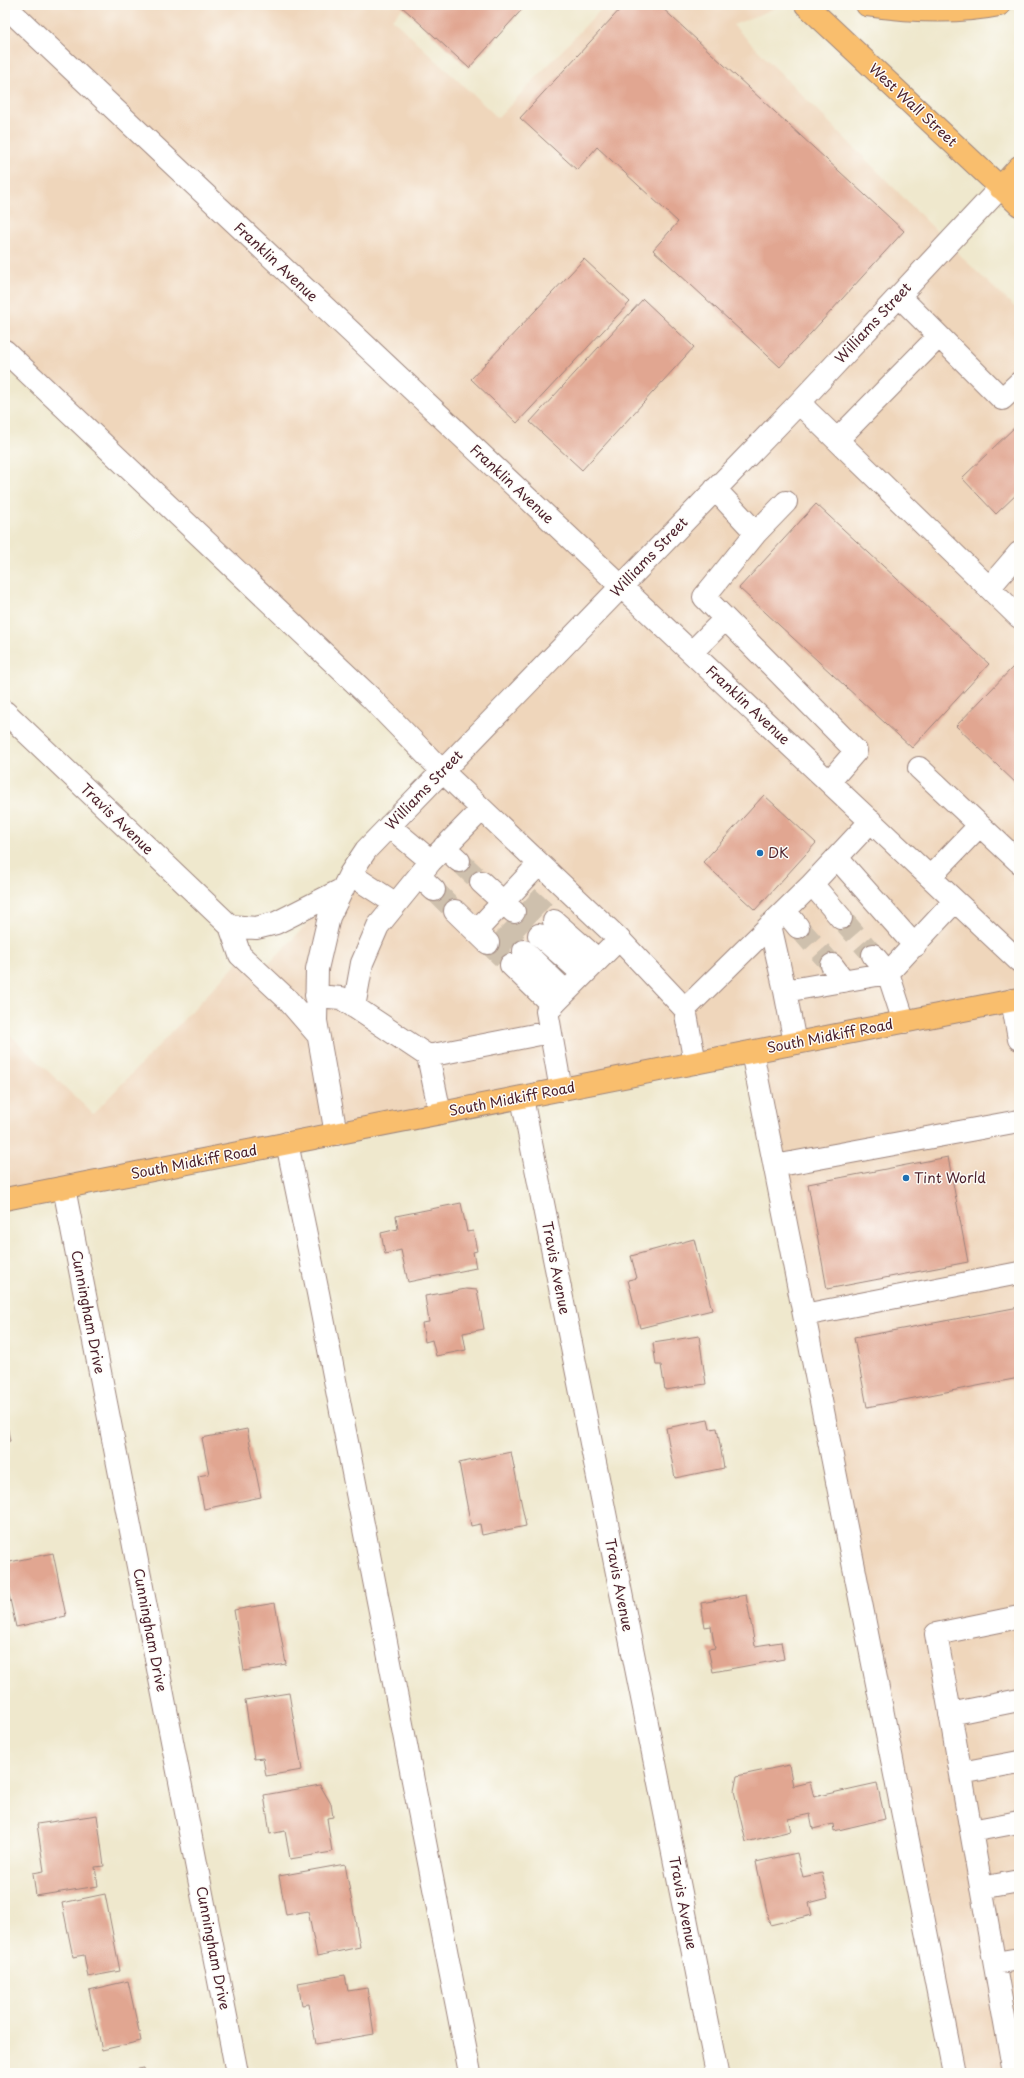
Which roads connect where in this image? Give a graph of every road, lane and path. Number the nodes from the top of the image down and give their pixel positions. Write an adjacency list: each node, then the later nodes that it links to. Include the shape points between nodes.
1 (806, 5): 6 (main road, West Wall Street)
2 (867, 5): 3 (main road, via 934,10)
3 (999, 5)
4 (5, 6): 18 (street, Franklin Avenue)
5 (1019, 167): 6 (main road, Williams Street)
6 (1000, 188): 7 (main road, West Wall Street); 8 (street, Williams Street)
7 (1019, 205)
8 (899, 296): 9 (street); 12 (street, Williams Street)
9 (938, 337): 11 (street, via 1002,399); 13 (street)
10 (5, 351): 25 (street, via 364,692)
11 (1019, 383)
12 (799, 403): 13 (street); 14 (street, Williams Street)
13 (838, 439): 19 (street)
14 (715, 489): 16 (street); 18 (street, Williams Street)
15 (786, 502): 16 (street)
16 (756, 533): 21 (street, via 704,597)
17 (1019, 553): 19 (street)
18 (620, 586): 22 (street, Franklin Avenue); 25 (street, Williams Street)
19 (989, 588): 20 (street)
20 (1019, 617)
21 (725, 619): 22 (street); 26 (street, via 856,751)
22 (692, 652): 26 (street, Franklin Avenue)
23 (5, 712): 45 (street, Travis Avenue)
24 (919, 768): 30 (street)
25 (442, 772): 27 (street); 29 (street, Williams Street)
26 (829, 782): 28 (street, Franklin Avenue)
27 (482, 809): 33 (street); 34 (street)
28 (871, 821): 31 (street); 35 (street, Franklin Avenue)
29 (389, 826): 34 (street); 36 (street, Williams Street, via 366,850)
30 (980, 826): 32 (street); 35 (street)
31 (838, 858): 38 (street); 48 (street)
32 (1019, 862)
33 (540, 864): 42 (street); 47 (street)
34 (437, 867): 40 (street)
35 (930, 877): 39 (street, Franklin Avenue)
36 (347, 881): 40 (street); 45 (street, via 276,923 256,928); 55 (street, Williams Street, via 329,917 317,968)
37 (482, 882): 42 (street)
38 (812, 884): 43 (street); 44 (street)
39 (955, 901): 48 (street); 51 (street, Franklin Avenue)
40 (396, 904): 58 (street, via 378,926 362,964)
41 (455, 911): 42 (street)
42 (502, 915)
43 (841, 918)
44 (784, 921): 54 (street); 59 (street)
45 (230, 926): 62 (street, Travis Avenue, via 240,955 286,998)
46 (547, 928): 52 (street)
47 (619, 939): 52 (street); 59 (street)
48 (915, 946): 53 (street)
49 (873, 955): 53 (street)
50 (517, 958): 56 (street)
51 (1019, 961)
52 (590, 967): 56 (street)
53 (888, 973): 54 (street, via 838,973); 60 (street)
54 (785, 991): 64 (street)
55 (316, 996): 58 (street, via 341,998); 62 (street)
56 (560, 999): 61 (street, via 547,1011)
57 (1015, 999): 60 (main road, South Midkiff Road); 63 (street)
58 (354, 1007): 66 (street)
59 (684, 1009): 67 (street)
60 (904, 1022): 64 (main road, South Midkiff Road)
61 (550, 1032): 66 (street); 68 (street)
62 (318, 1035): 72 (street)
63 (1019, 1039)
64 (795, 1043): 65 (main road, South Midkiff Road)
65 (752, 1052): 67 (main road, South Midkiff Road); 74 (street)
66 (428, 1056): 70 (street)
67 (695, 1063): 68 (main road, South Midkiff Road)
68 (561, 1090): 69 (main road, South Midkiff Road)
69 (522, 1098): 70 (main road, South Midkiff Road); 93 (street, Travis Avenue)
70 (440, 1114): 72 (main road, South Midkiff Road)
71 (1019, 1121): 74 (street)
72 (336, 1134): 73 (main road, South Midkiff Road)
73 (287, 1143): 75 (main road, South Midkiff Road); 92 (street)
74 (775, 1166): 78 (street)
75 (64, 1188): 76 (main road, South Midkiff Road); 91 (street, Cunningham Drive)
76 (5, 1199)
77 (1019, 1273): 78 (street)
78 (804, 1315): 94 (street)
79 (1019, 1617): 81 (street, via 936,1634)
80 (1019, 1700): 81 (street)
81 (950, 1714): 83 (street)
82 (1019, 1762): 83 (street)
83 (961, 1773): 85 (street)
84 (1019, 1822): 85 (street)
85 (971, 1831): 87 (street)
86 (1019, 1881): 87 (street)
87 (981, 1888): 89 (street)
88 (1019, 1959): 89 (street)
89 (995, 1963): 90 (street)
90 (1012, 2022): 95 (street)
91 (237, 2073)
92 (470, 2073)
93 (717, 2073)
94 (954, 2073)
95 (1014, 2073)

